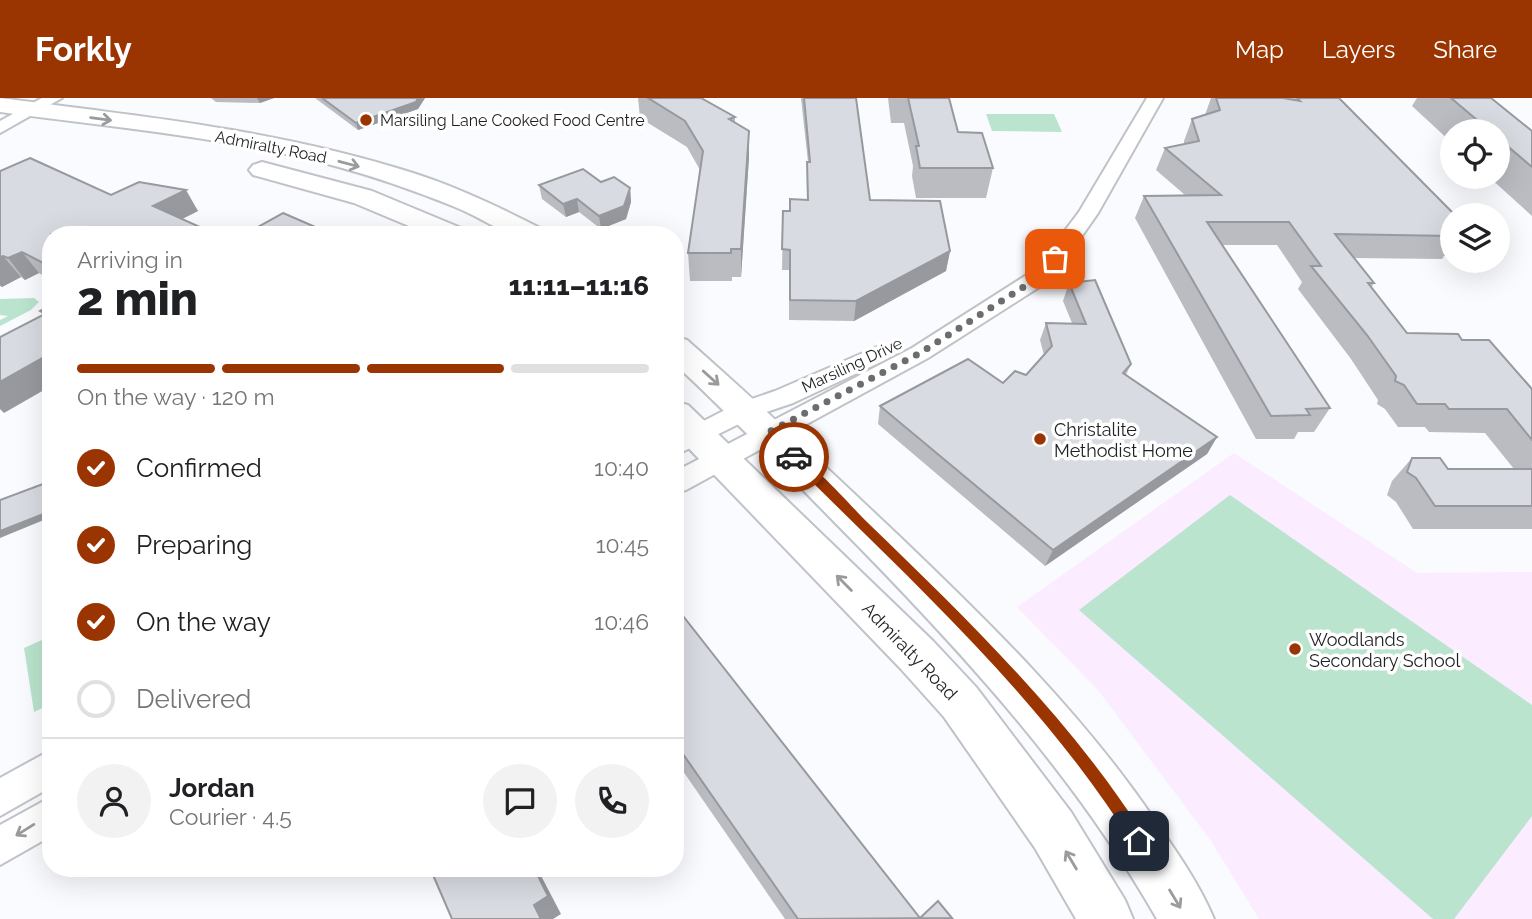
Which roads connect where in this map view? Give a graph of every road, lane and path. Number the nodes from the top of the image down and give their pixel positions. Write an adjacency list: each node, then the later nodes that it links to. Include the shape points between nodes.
1 (1141, 98): 10 (street, Marsiling Drive, via 1091,179 1024,268 970,307 784,397)
2 (1156, 98): 10 (street, Marsiling Drive, via 1088,213 1044,274 920,353)
3 (24, 106): 4 (street); 8 (main road, Admiralty Road, one-way to 8, via 331,159 435,189)
4 (0, 130): 5 (main road)
5 (31, 136)
6 (235, 165): 7 (main road, Admiralty Road, via 296,177)
7 (431, 226)
8 (515, 226)
9 (684, 353): 10 (main road, one-way to 10)
10 (757, 421): 11 (street, Marsiling Drive); 18 (main road, one-way to 18, via 953,614 1031,698 1113,799)
11 (692, 438): 12 (street, Marsiling Drive); 17 (main road, Admiralty Road, one-way to 11, via 1053,830 960,702)
12 (684, 460)
13 (42, 772): 14 (street)
14 (0, 798)
15 (42, 820): 16 (street, one-way to 16)
16 (0, 846)
17 (1106, 919)
18 (1186, 919)

